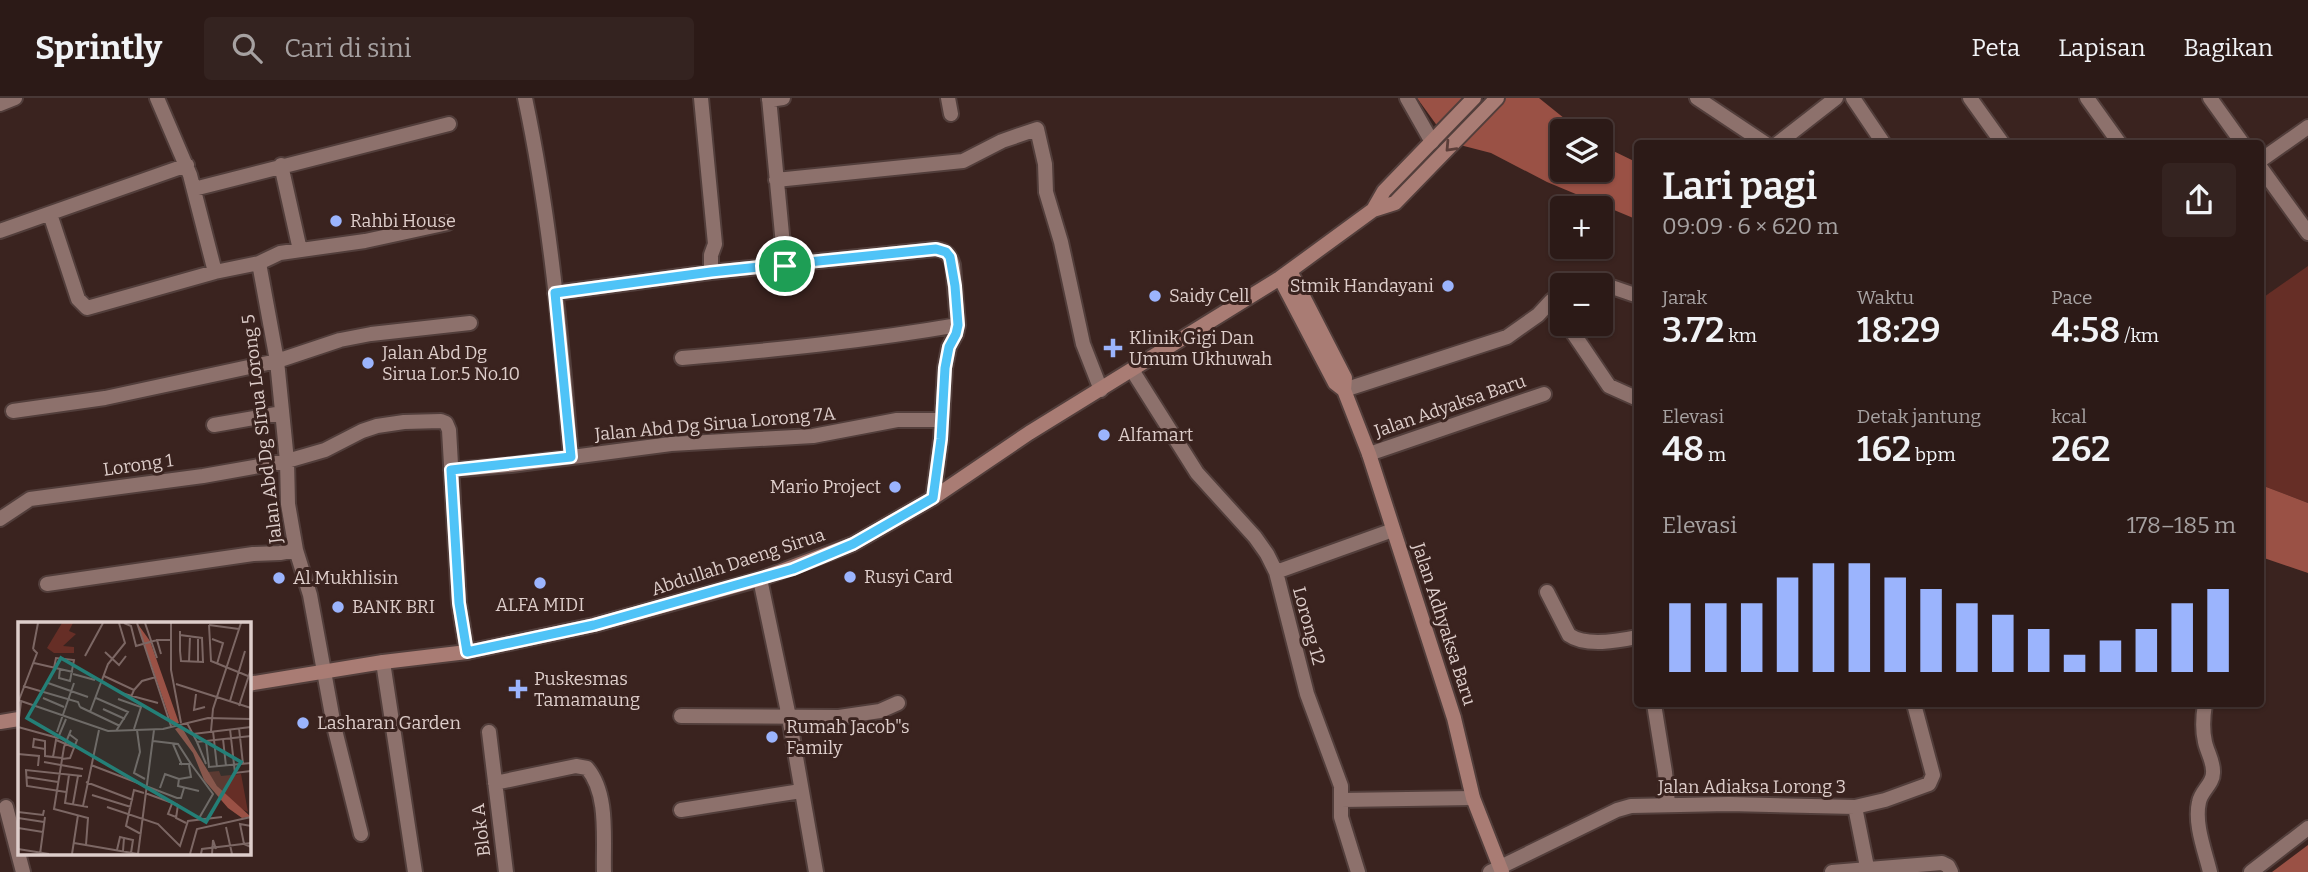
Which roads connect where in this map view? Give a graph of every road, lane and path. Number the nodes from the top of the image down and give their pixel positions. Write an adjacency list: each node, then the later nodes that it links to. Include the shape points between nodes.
1 (15, 98): 16 (street)
2 (157, 98): 28 (street)
3 (525, 98): 45 (street)
4 (701, 98): 42 (street, via 715,244)
5 (947, 98): 17 (street)
6 (1407, 98): 26 (street)
7 (1474, 98): 26 (main road, Abdullah Daeng Sirua)
8 (1497, 98): 33 (main road, one-way to 33, via 1395,203)
9 (1697, 98): 20 (street)
10 (1836, 98): 21 (street)
11 (1853, 98): 22 (street)
12 (1970, 98): 23 (street)
13 (2087, 98): 24 (street)
14 (2210, 98): 25 (street)
15 (773, 99): 31 (street)
16 (0, 104)
17 (951, 114)
18 (449, 124): 29 (street)
19 (2308, 127): 27 (street)
20 (1769, 140)
21 (1778, 140)
22 (1881, 140)
23 (2000, 140)
24 (2117, 140)
25 (2240, 140)
26 (1432, 142): 33 (main road, Abdullah Daeng Sirua, via 1384,191)
27 (2264, 158)
28 (187, 165): 32 (street); 34 (street)
29 (281, 165): 32 (street); 38 (street)
30 (2264, 172): 37 (street)
31 (776, 180): 40 (street); 54 (street, via 963,161 1037,129 1046,192 1083,344)
32 (194, 189): 41 (street)
33 (1373, 211): 43 (main road, Abdullah Daeng Sirua)
34 (50, 214): 36 (street); 41 (street, via 78,299 87,308)
35 (448, 223): 38 (street)
36 (0, 230)
37 (2308, 233)
38 (300, 250): 39 (street)
39 (259, 263): 41 (street); 52 (street, Jalan Abd Dg SIrua Lorong 5)
40 (785, 266): 42 (street); 49 (street, via 936,249 946,252)
41 (215, 272)
42 (711, 272): 45 (street)
43 (1285, 275): 53 (main road, Abdullah Daeng Sirua); 55 (main road, via 1335,383)
44 (1613, 287): 46 (street)
45 (555, 293): 63 (street)
46 (1634, 295)
47 (1550, 303): 55 (street, via 1507,337)
48 (470, 323): 52 (street, via 340,340)
49 (958, 325): 51 (street, via 800,348); 60 (street, via 945,368)
50 (1575, 336): 57 (street, via 1609,386)
51 (682, 358)
52 (276, 361): 58 (street, via 105,398); 59 (street, Jalan Abd Dg SIrua Lorong 5)
53 (1132, 370): 54 (main road, Abdullah Daeng Sirua); 70 (street, Lorong 12, via 1197,473 1255,537)
54 (1101, 390): 66 (main road, Abdullah Daeng Sirua)
55 (1344, 390): 62 (main road, Jalan Adhyaksa Baru)
56 (1544, 394): 62 (street, Jalan Adyaksa Baru)
57 (1634, 398)
58 (13, 411)
59 (282, 413): 61 (street); 64 (street, Jalan Abd Dg SIrua Lorong 5)
60 (941, 420): 63 (street, Jalan Abd Dg Sirua Lorong 7A); 66 (street)
61 (214, 425)
62 (1369, 454): 68 (main road, Jalan Adhyaksa Baru)
63 (571, 457): 65 (street, Jalan Abd Dg Sirua Lorong 7A)
64 (287, 461): 65 (street, Lorong 1, via 325,450 377,426 441,421 449,430); 67 (street, Lorong 1, via 30,499); 69 (street, Jalan Abd Dg SIrua Lorong 5)
65 (451, 470): 75 (street, via 459,603)
66 (933, 498): 71 (main road, Abdullah Daeng Sirua, via 853,544)
67 (0, 519)
68 (1393, 530): 70 (street); 90 (main road, Jalan Adhyaksa Baru, via 1454,718)
69 (296, 550): 72 (street); 77 (street, Jalan Abd Dg SIrua Lorong 5)
70 (1276, 572): 91 (street, Lorong 12, via 1307,694 1341,786)
71 (760, 579): 75 (main road, Abdullah Daeng Sirua, via 594,625); 84 (street)
72 (47, 584)
73 (1547, 592): 74 (street, via 1573,638)
74 (1634, 638)
75 (467, 652): 76 (main road, Abdullah Daeng Sirua)
76 (383, 662): 77 (main road, Abdullah Daeng Sirua); 103 (street)
77 (326, 672): 78 (main road, Abdullah Daeng Sirua); 97 (street, Jalan Abd Dg SIrua Lorong 5, via 334,726)
78 (250, 684)
79 (898, 704): 84 (street, via 839,717)
80 (1654, 707): 92 (street)
81 (1915, 707): 95 (street, Jalan Adiaksa Lorong 3, via 1932,781)
82 (2204, 707): 110 (street, via 2202,721 2213,771 2199,802 2198,822)
83 (681, 716): 84 (street)
84 (789, 717): 89 (street)
85 (18, 719): 86 (main road)
86 (0, 722)
87 (489, 732): 88 (street, Blok A)
88 (495, 783): 104 (street, Blok A); 105 (street, via 576,766 587,768 601,799)
89 (801, 791): 94 (street); 106 (street)
90 (1473, 798): 91 (street); 100 (main road, Jalan Adhyaksa Baru)
91 (1341, 800): 107 (street, Lorong 12, via 1341,817)
92 (1668, 804): 95 (street, Jalan Adiaksa Lorong 3); 100 (street, Jalan Adiaksa Lorong 3, via 1617,810)
93 (6, 807): 98 (street)
94 (681, 810)
95 (1857, 815): 101 (street)
96 (2308, 828): 111 (street)
97 (361, 834)
98 (18, 853)
99 (18, 854): 102 (street)
100 (1497, 871)
101 (1868, 871): 108 (street); 109 (street, via 1942,863)
102 (23, 872)
103 (415, 872)
104 (506, 872)
105 (604, 872)
106 (816, 872)
107 (1358, 872)
108 (1832, 872)
109 (1951, 872)
110 (2210, 872)
111 (2251, 872)

